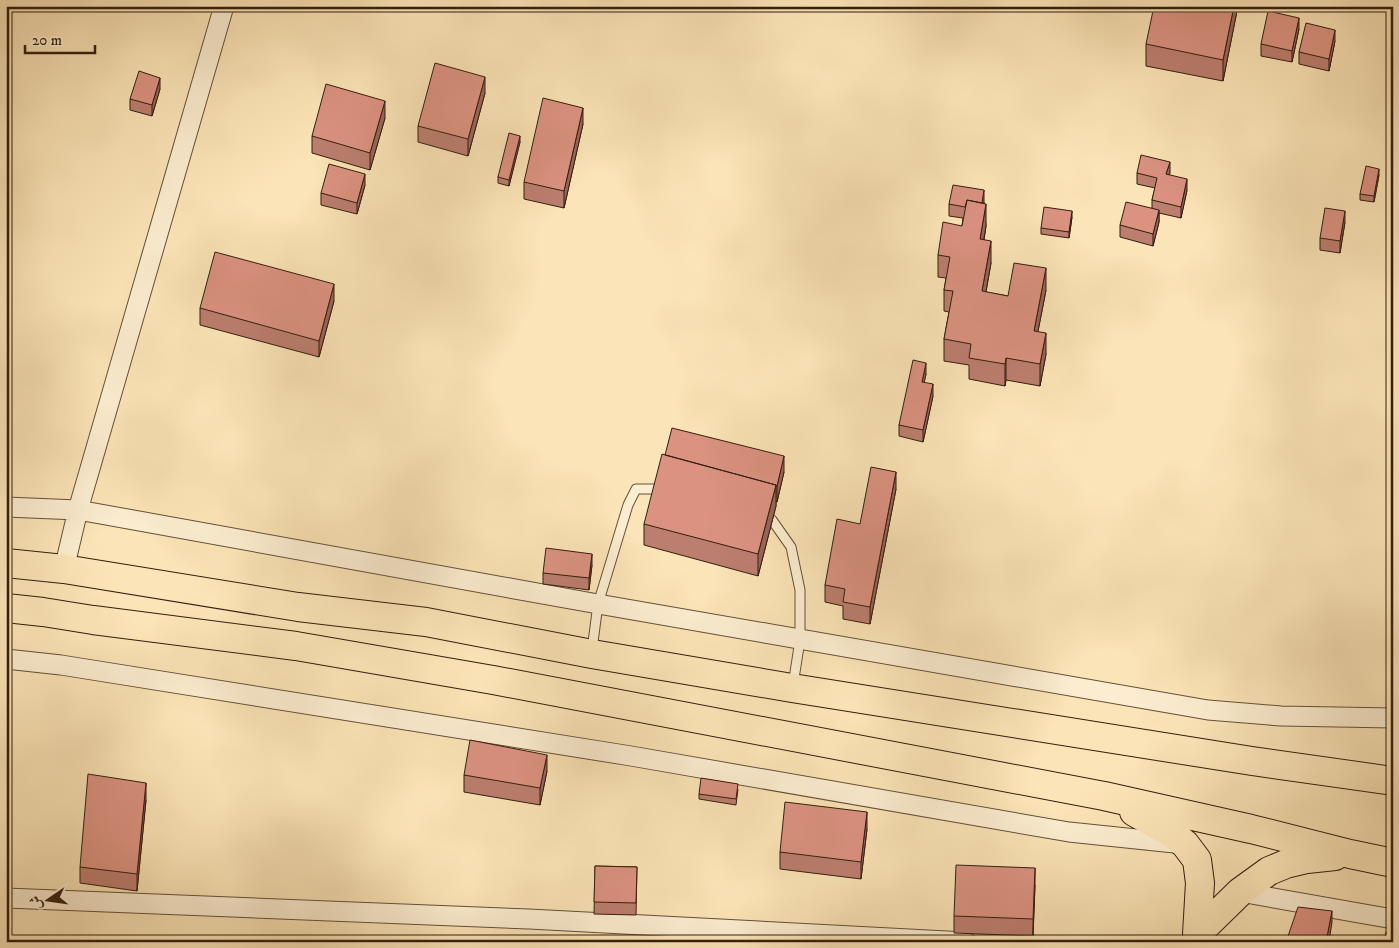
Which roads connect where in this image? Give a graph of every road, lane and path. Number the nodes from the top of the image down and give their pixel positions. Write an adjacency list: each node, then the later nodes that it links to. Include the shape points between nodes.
1 (224, 6): 4 (street)
2 (658, 489): 8 (lane, via 636,489 628,504)
3 (6, 507): 4 (street)
4 (78, 510): 7 (street); 8 (street)
5 (772, 520): 10 (lane, via 791,547 800,590)
6 (6, 563): 7 (highway)
7 (64, 568): 11 (highway, via 298,606 426,622)
8 (598, 604): 10 (street); 11 (lane)
9 (6, 608): 16 (highway, via 296,646 398,663)
10 (800, 640): 13 (lane); 14 (street, via 1208,710 1281,716)
11 (592, 654): 13 (highway)
12 (6, 659): 17 (street, via 622,754 1069,832)
13 (792, 688): 15 (highway)
14 (1393, 718)
15 (1393, 781)
16 (1104, 796): 17 (highway); 18 (highway)
17 (1186, 844): 20 (highway, via 1197,860 1200,883 1197,934)
18 (1350, 854): 19 (highway); 20 (highway, via 1286,864 1269,871)
19 (1393, 863)
20 (1240, 892): 22 (street)
21 (6, 898): 23 (street, via 529,919)
22 (1393, 919)
23 (966, 942)

